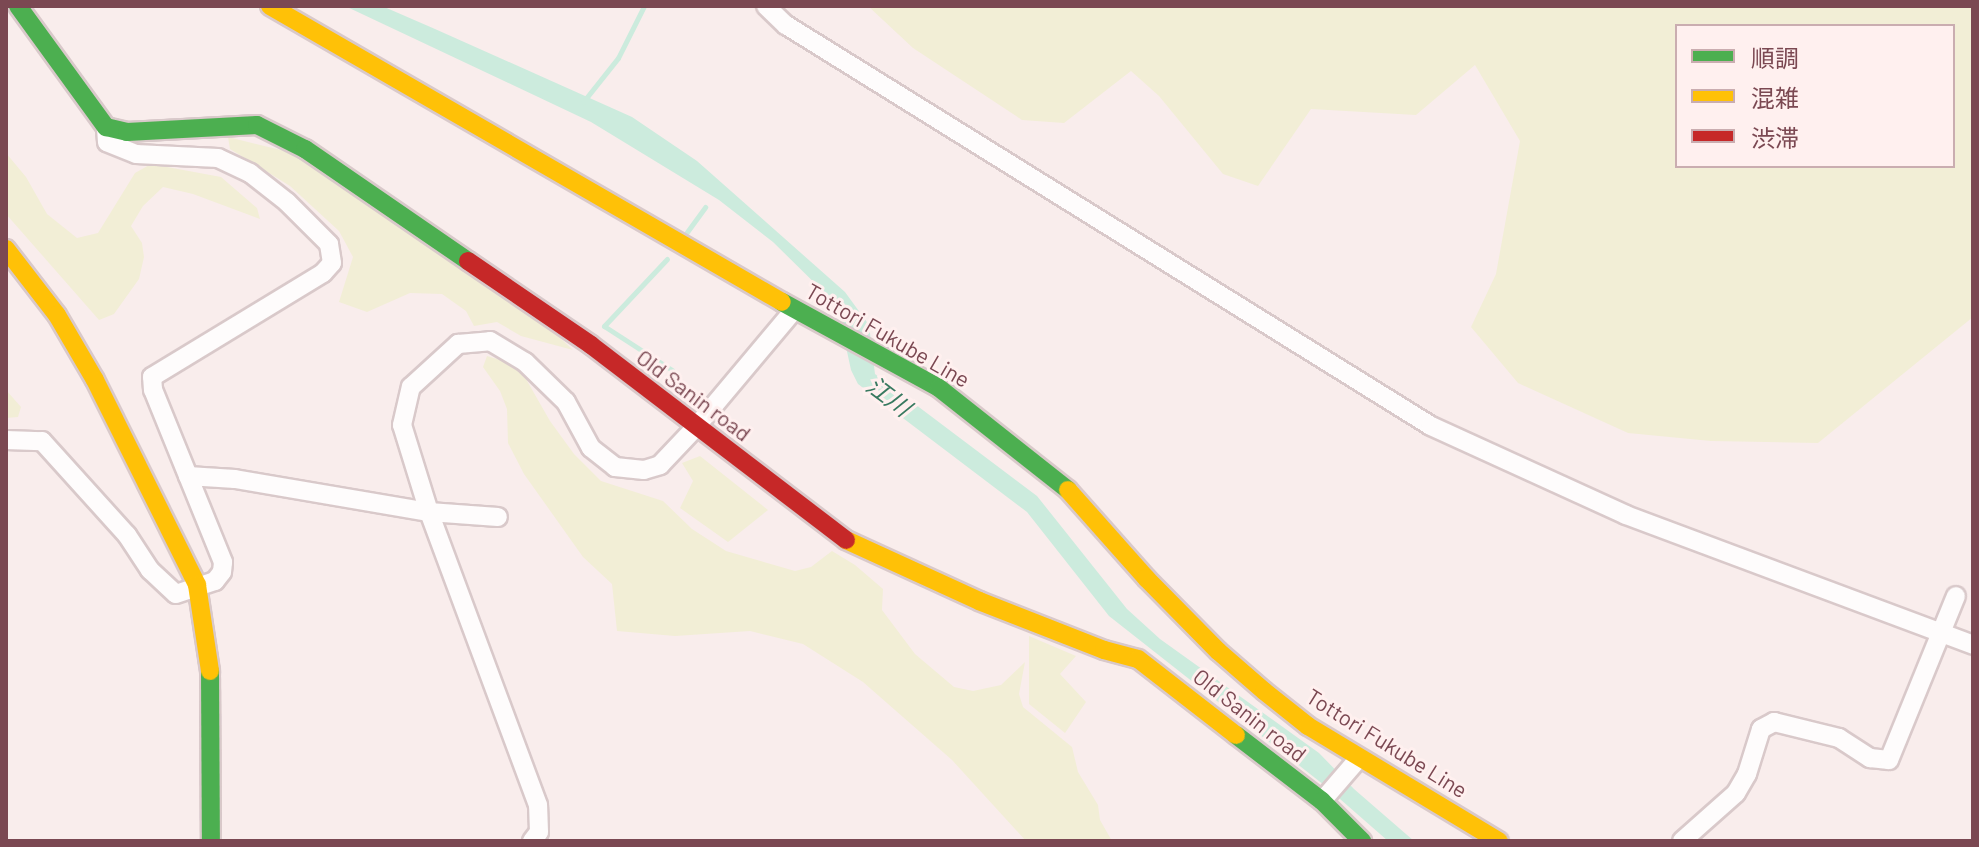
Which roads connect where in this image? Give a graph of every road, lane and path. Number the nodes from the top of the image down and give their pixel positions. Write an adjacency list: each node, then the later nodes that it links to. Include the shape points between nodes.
1 (18, 6): 4 (street)
2 (270, 6): 6 (street, Tottori Fukube Line)
3 (766, 6): 14 (street, via 786,25 1431,426 1626,515)
4 (106, 127): 7 (street, Old Sanin road, via 127,132 257,125 305,149 591,345); 9 (street, via 107,142 136,154 218,158 250,173 329,244 332,263 323,273 152,377)
5 (6, 249): 12 (street, via 57,315 87,367)
6 (794, 310): 7 (street); 16 (street, Tottori Fukube Line, via 939,388 1054,476 1218,651)
7 (695, 428): 10 (street, via 660,465 644,470 615,467 591,448 566,402 525,362 490,341 458,344 411,387 402,425); 17 (street, Old Sanin road, via 847,541 979,601 1138,659)
8 (6, 440): 12 (street, via 42,441 167,587 176,594)
9 (188, 476): 10 (street); 12 (street, via 223,562 215,581)
10 (429, 512): 11 (street); 19 (street, via 538,805 539,832)
11 (498, 517)
12 (197, 585): 18 (street, via 212,681)
13 (1956, 596): 14 (street)
14 (1944, 632): 15 (street); 22 (street, via 1889,760 1870,758 1839,738 1774,722 1761,729 1736,793)
15 (1973, 645)
16 (1353, 765): 17 (street); 21 (street, Tottori Fukube Line)
17 (1324, 798): 20 (street, Old Sanin road)
18 (211, 841)
19 (533, 841)
20 (1362, 841)
21 (1499, 841)
22 (1682, 841)

